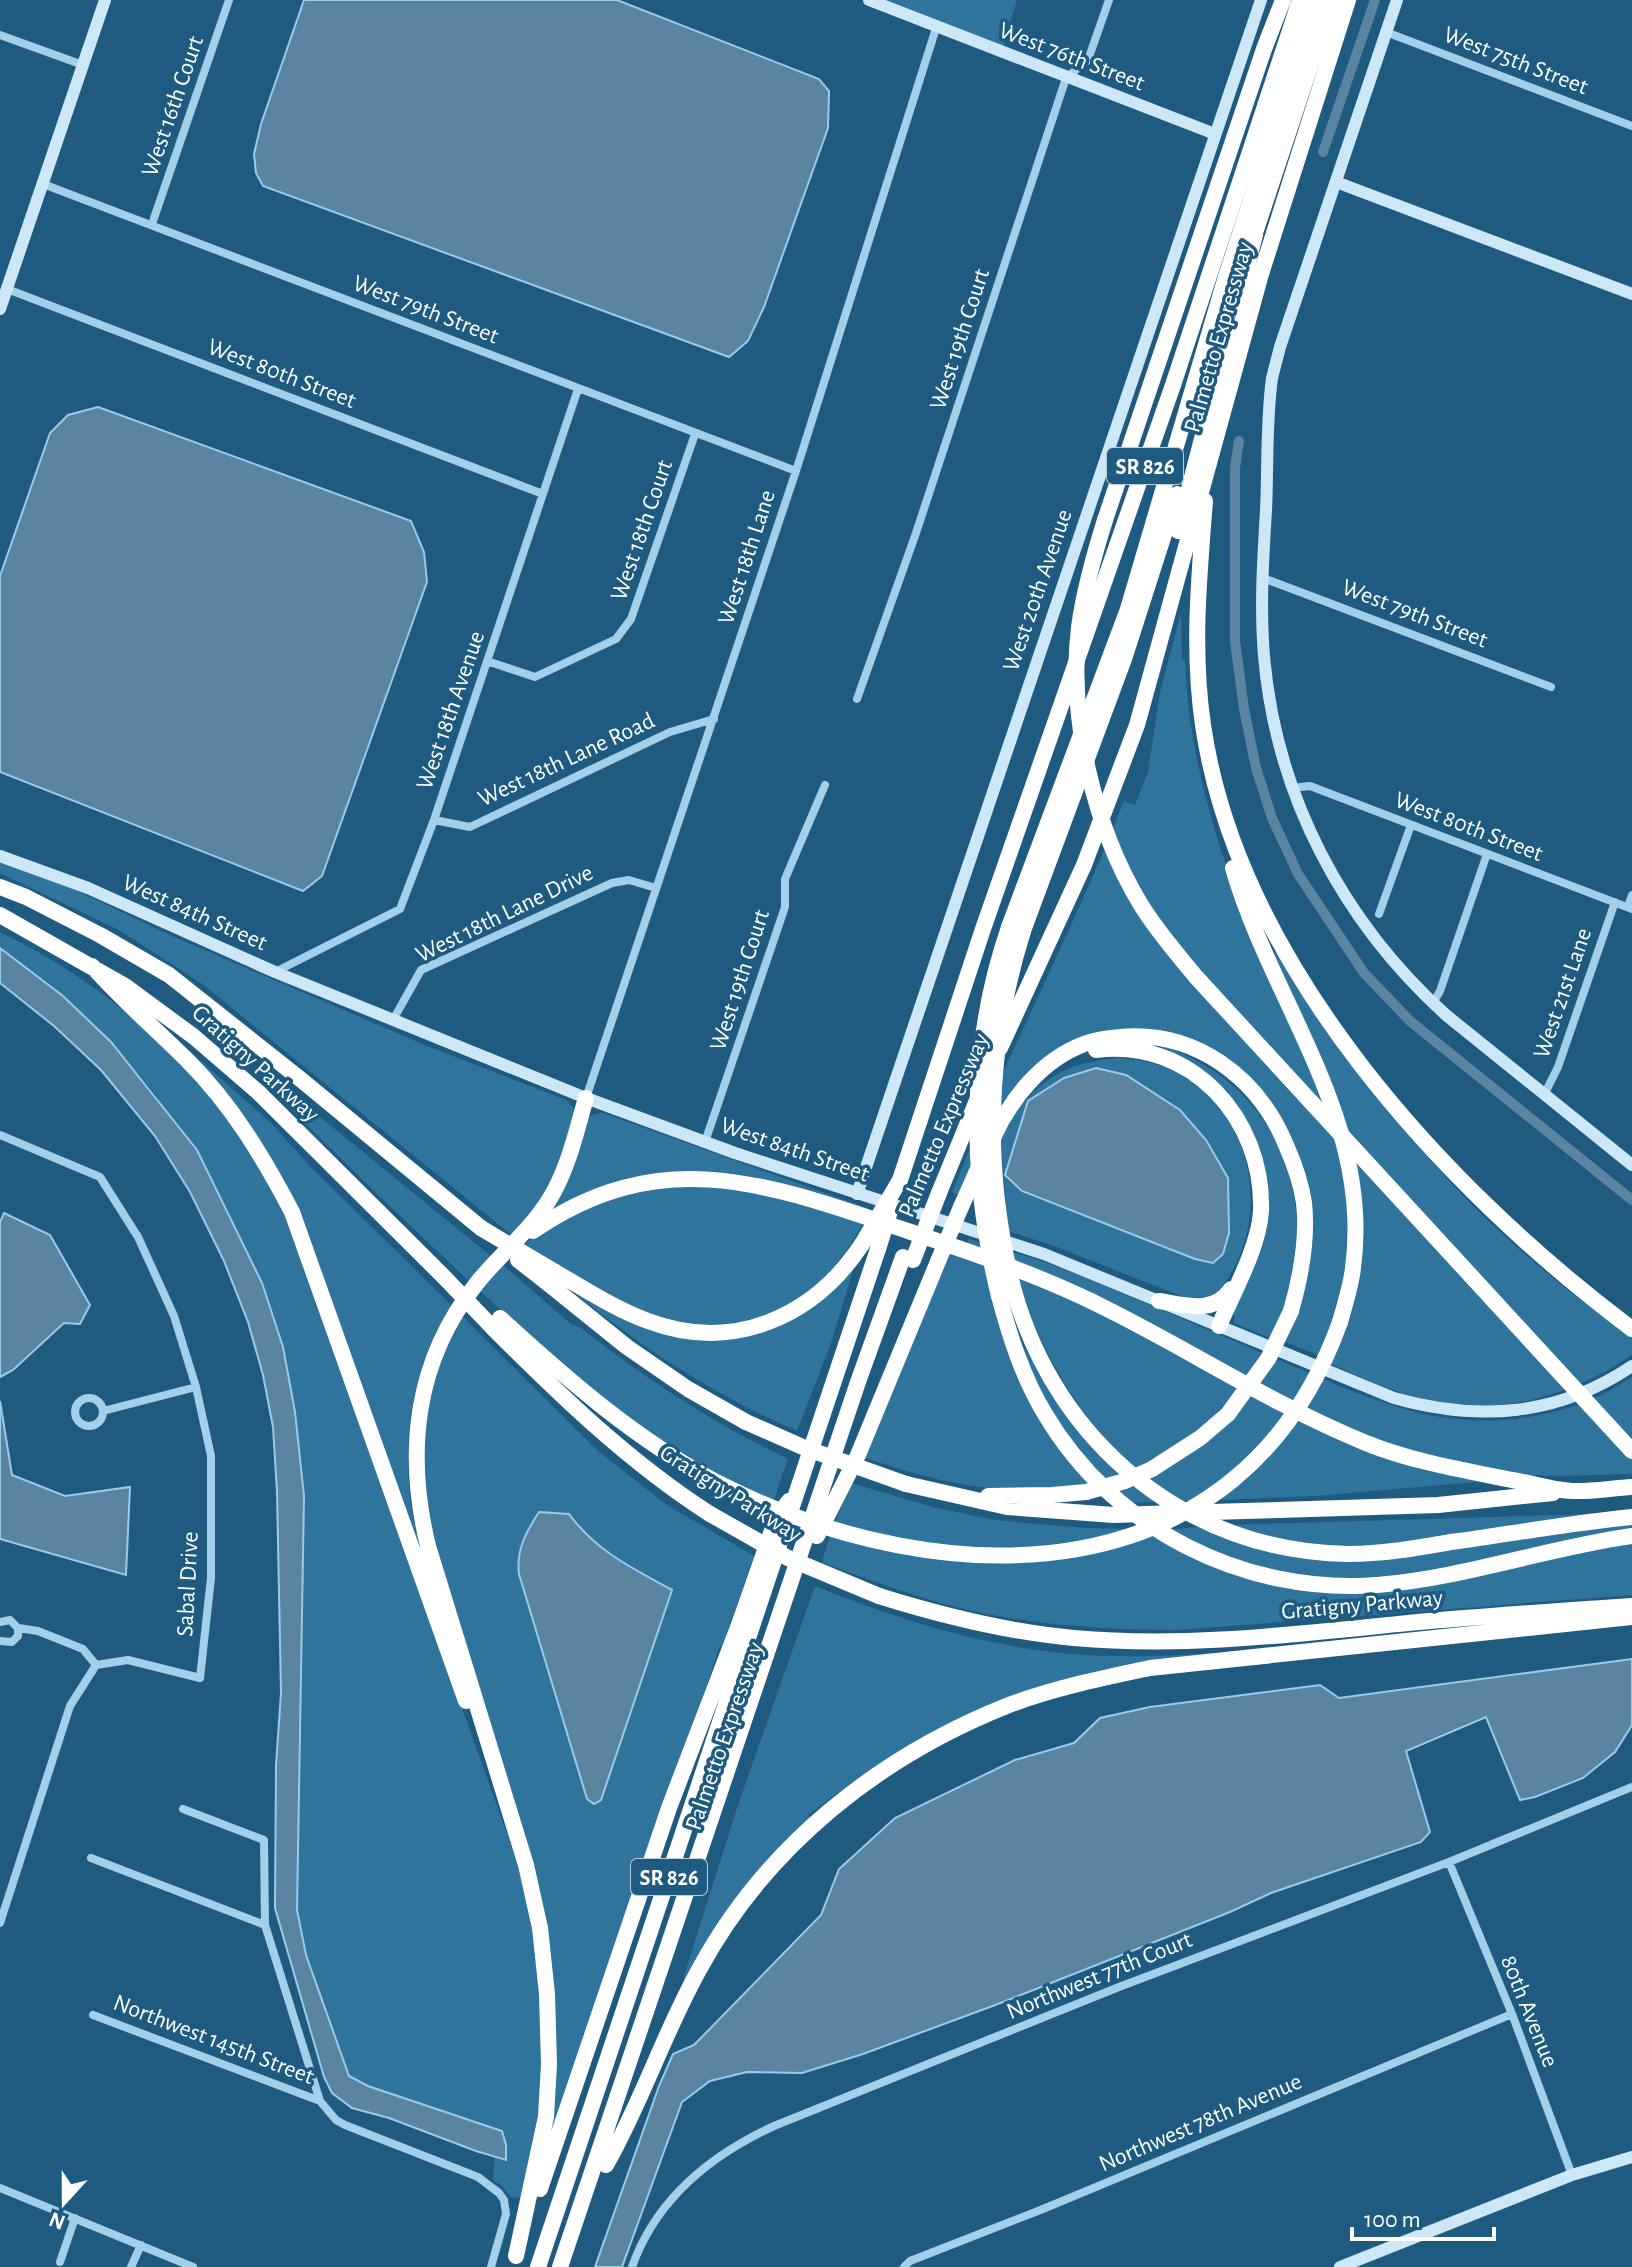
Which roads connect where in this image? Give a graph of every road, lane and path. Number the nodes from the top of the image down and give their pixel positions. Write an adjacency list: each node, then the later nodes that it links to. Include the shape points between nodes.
1 (105, 0): 15 (street)
2 (229, 0): 21 (street, West 16th Court)
3 (869, 0): 12 (street, West 76th Street)
4 (1109, 0): 16 (street, West 19th Court, via 1088,60)
5 (1261, 0): 18 (street, West 20th Avenue)
6 (1283, 0): 76 (highway, bridge, via 1087,585 1077,673 1079,714 1097,802 1114,852 1164,938)
7 (1300, 0): 64 (highway, Palmetto Expressway / SR 826, bridge, via 900,1180)
8 (1316, 0): 50 (highway, via 1225,280 1124,621)
9 (1332, 0): 22 (highway)
10 (1348, 0): 28 (highway, Palmetto Expressway / SR 826, via 1265,260)
11 (1397, 0): 13 (street)
12 (937, 25): 16 (street, West 76th Street); 29 (street, West 18th Lane)
13 (1386, 32): 17 (street, West 75th Street); 19 (street)
14 (0, 35): 15 (street)
15 (83, 65): 20 (street)
16 (1066, 78): 18 (street, West 76th Street); 34 (street, West 19th Court)
17 (1632, 126)
18 (1215, 134): 62 (street, West 20th Avenue)
19 (1336, 182): 24 (street); 31 (street, via 1273,372)
20 (43, 184): 21 (street, West 79th Street); 23 (street)
21 (152, 224): 26 (street, West 79th Street)
22 (1255, 235): 50 (highway, via 1140,612); 61 (highway, via 1157,617 1118,747 1071,869 975,1077)
23 (7, 289): 25 (street); 30 (street, West 80th Street)
24 (1632, 294)
25 (0, 309)
26 (578, 389): 27 (street, West 79th Street); 30 (street, West 18th Avenue)
27 (695, 434): 29 (street, West 79th Street); 32 (street, West 18th Court, via 631,619 616,639 535,677)
28 (1208, 463): 38 (highway, via 1196,654 1203,725); 61 (highway, Palmetto Expressway / SR 826, via 1157,657 1115,789)
29 (796, 471): 35 (street, West 18th Lane)
30 (543, 494): 32 (street, West 18th Avenue)
31 (1263, 578): 33 (street, West 79th Street); 37 (street, via 1268,693)
32 (487, 661): 39 (street, West 18th Avenue)
33 (1551, 687)
34 (857, 699)
35 (714, 719): 39 (street, West 18th Lane Road, via 670,732 470,827); 44 (street, West 18th Lane)
36 (825, 785): 59 (street, West 19th Court, via 785,879 785,907)
37 (1292, 788): 40 (street, West 80th Street, via 1310,786); 53 (street, via 1350,905 1385,953)
38 (1222, 806): 70 (highway, bridge, via 1235,877 1339,1120 1356,1224 1353,1268 1340,1322 1310,1390 1255,1461 1191,1510 1134,1536 1043,1554 944,1551 858,1537 807,1522 676,1460); 72 (highway, via 1248,880 1275,935 1375,1082 1487,1206)
39 (434, 820): 52 (street, West 18th Avenue, via 400,909)
40 (1411, 825): 41 (street, West 80th Street); 48 (street)
41 (1487, 854): 46 (street, West 80th Street); 53 (street)
42 (0, 856): 52 (street, West 84th Street, via 88,888)
43 (0, 887): 66 (highway, Gratigny Parkway, bridge, via 169,975 481,1228)
44 (656, 888): 54 (street, West 18th Lane Drive, via 629,880 612,883 421,970); 57 (street, West 18th Lane)
45 (1632, 895): 47 (street)
46 (1615, 902): 47 (street, West 80th Street); 56 (street, West 21st Lane)
47 (1630, 908)
48 (1379, 914)
49 (0, 915): 51 (highway, Gratigny Parkway)
50 (1016, 929): 68 (highway, bridge, via 992,1108)
51 (92, 966): 70 (highway, Gratigny Parkway, bridge, via 193,1036 258,1092); 91 (highway, via 228,1107 292,1212)
52 (275, 972): 54 (street, West 84th Street)
53 (1433, 1003): 56 (street)
54 (393, 1020): 57 (street, West 84th Street)
55 (1045, 1068): 67 (highway, via 1088,1051 1130,1049 1175,1062 1222,1096 1241,1125 1260,1183 1261,1214); 80 (highway, bridge, via 1083,1044 1133,1036 1184,1044 1236,1073 1263,1103 1297,1169 1304,1202 1301,1267 1291,1311 1268,1359 1228,1414 1200,1438 1152,1469 1086,1492); 83 (highway, bridge, via 1028,1082 998,1125 858,1455)
56 (1544, 1095): 60 (street)
57 (586, 1098): 59 (street, West 84th Street); 63 (highway, via 554,1190)
58 (0, 1135): 74 (street, Sabal Drive, via 100,1177 138,1237 174,1316)
59 (705, 1142): 62 (street, West 84th Street)
60 (1632, 1165)
61 (934, 1192): 65 (highway, Palmetto Expressway / SR 826, bridge)
62 (857, 1194): 69 (street, West 84th Street, via 1044,1254)
63 (515, 1243): 79 (highway, via 572,1208 649,1182 711,1178 765,1185 1039,1278 1367,1444 1453,1469); 91 (highway, via 467,1296 440,1342 422,1393 415,1443 428,1546)
64 (870, 1246): 66 (highway, via 802,1306 761,1325 720,1332 648,1321); 77 (highway, Palmetto Expressway / SR 826)
65 (908, 1259): 83 (highway, Palmetto Expressway / SR 826); 112 (highway, via 788,1588)
66 (550, 1277): 80 (highway, Gratigny Parkway, bridge, via 627,1347 746,1422 906,1484)
67 (1239, 1278): 69 (highway, via 1227,1296 1205,1307); 71 (highway)
68 (1006, 1294): 81 (highway, via 1045,1372 1094,1440 1153,1492 1230,1531 1306,1550 1373,1553); 82 (highway, via 1014,1346 1036,1399 1076,1458 1143,1520 1216,1561 1307,1584 1377,1585)
69 (1159, 1301): 71 (street, West 84th Street)
70 (496, 1323): 84 (highway, Gratigny Parkway, bridge, via 604,1436 710,1514 788,1558 879,1596 942,1615 1073,1638 1149,1642 1219,1641)
71 (1219, 1326): 73 (street, West 84th Street, via 1394,1398 1451,1411 1533,1408 1582,1392)
72 (1631, 1328)
73 (1632, 1366)
74 (196, 1387): 75 (street); 89 (street, Sabal Drive, via 211,1456 211,1578 200,1678 128,1660)
75 (103, 1411)
76 (1632, 1451)
77 (799, 1487): 107 (highway, via 776,1519 669,1808); 111 (highway, Palmetto Expressway / SR 826)
78 (1632, 1487): 79 (highway)
79 (1571, 1491): 80 (highway, Gratigny Parkway, bridge, via 1438,1505 1114,1515 1007,1507)
80 (957, 1497)
81 (1632, 1517)
82 (1632, 1536)
83 (816, 1538): 101 (highway, Palmetto Expressway / SR 826)
84 (1632, 1606)
85 (1632, 1617): 101 (highway, via 1150,1668 1011,1705 944,1734 844,1797 766,1873 700,1967)
86 (0, 1622): 87 (street, via 10,1620)
87 (18, 1628): 88 (street, via 12,1642); 89 (street, via 83,1649)
88 (0, 1641)
89 (96, 1665): 95 (street, via 70,1706)
90 (1632, 1787): 94 (street, Northwest 77th Court)
91 (505, 1800): 107 (highway, via 540,1928 549,2064 546,2117)
92 (183, 1809): 96 (street, via 264,1840)
93 (91, 1858): 96 (street)
94 (1449, 1862): 97 (street, 80th Avenue); 114 (street, Northwest 77th Court, via 1119,1987 739,2142 673,2196)
95 (0, 1923)
96 (265, 1925): 99 (street)
97 (1512, 2014): 102 (street, 80th Avenue); 115 (street, Northwest 78th Avenue)
98 (93, 2015): 99 (street, Northwest 145th Street)
99 (320, 2101): 110 (street, via 345,2125 492,2186 504,2200 506,2214)
100 (1632, 2157): 102 (street)
101 (606, 2165): 113 (highway, Palmetto Expressway / SR 826)
102 (1572, 2175): 116 (street)
103 (0, 2188): 104 (street)
104 (75, 2218): 105 (street); 106 (street)
105 (141, 2245): 108 (street); 109 (street)
106 (60, 2262)
107 (514, 2262)
108 (131, 2267)
109 (193, 2267)
110 (491, 2267)
111 (538, 2267)
112 (560, 2267)
113 (571, 2267)
114 (632, 2267)
115 (904, 2267)
116 (1340, 2267)

